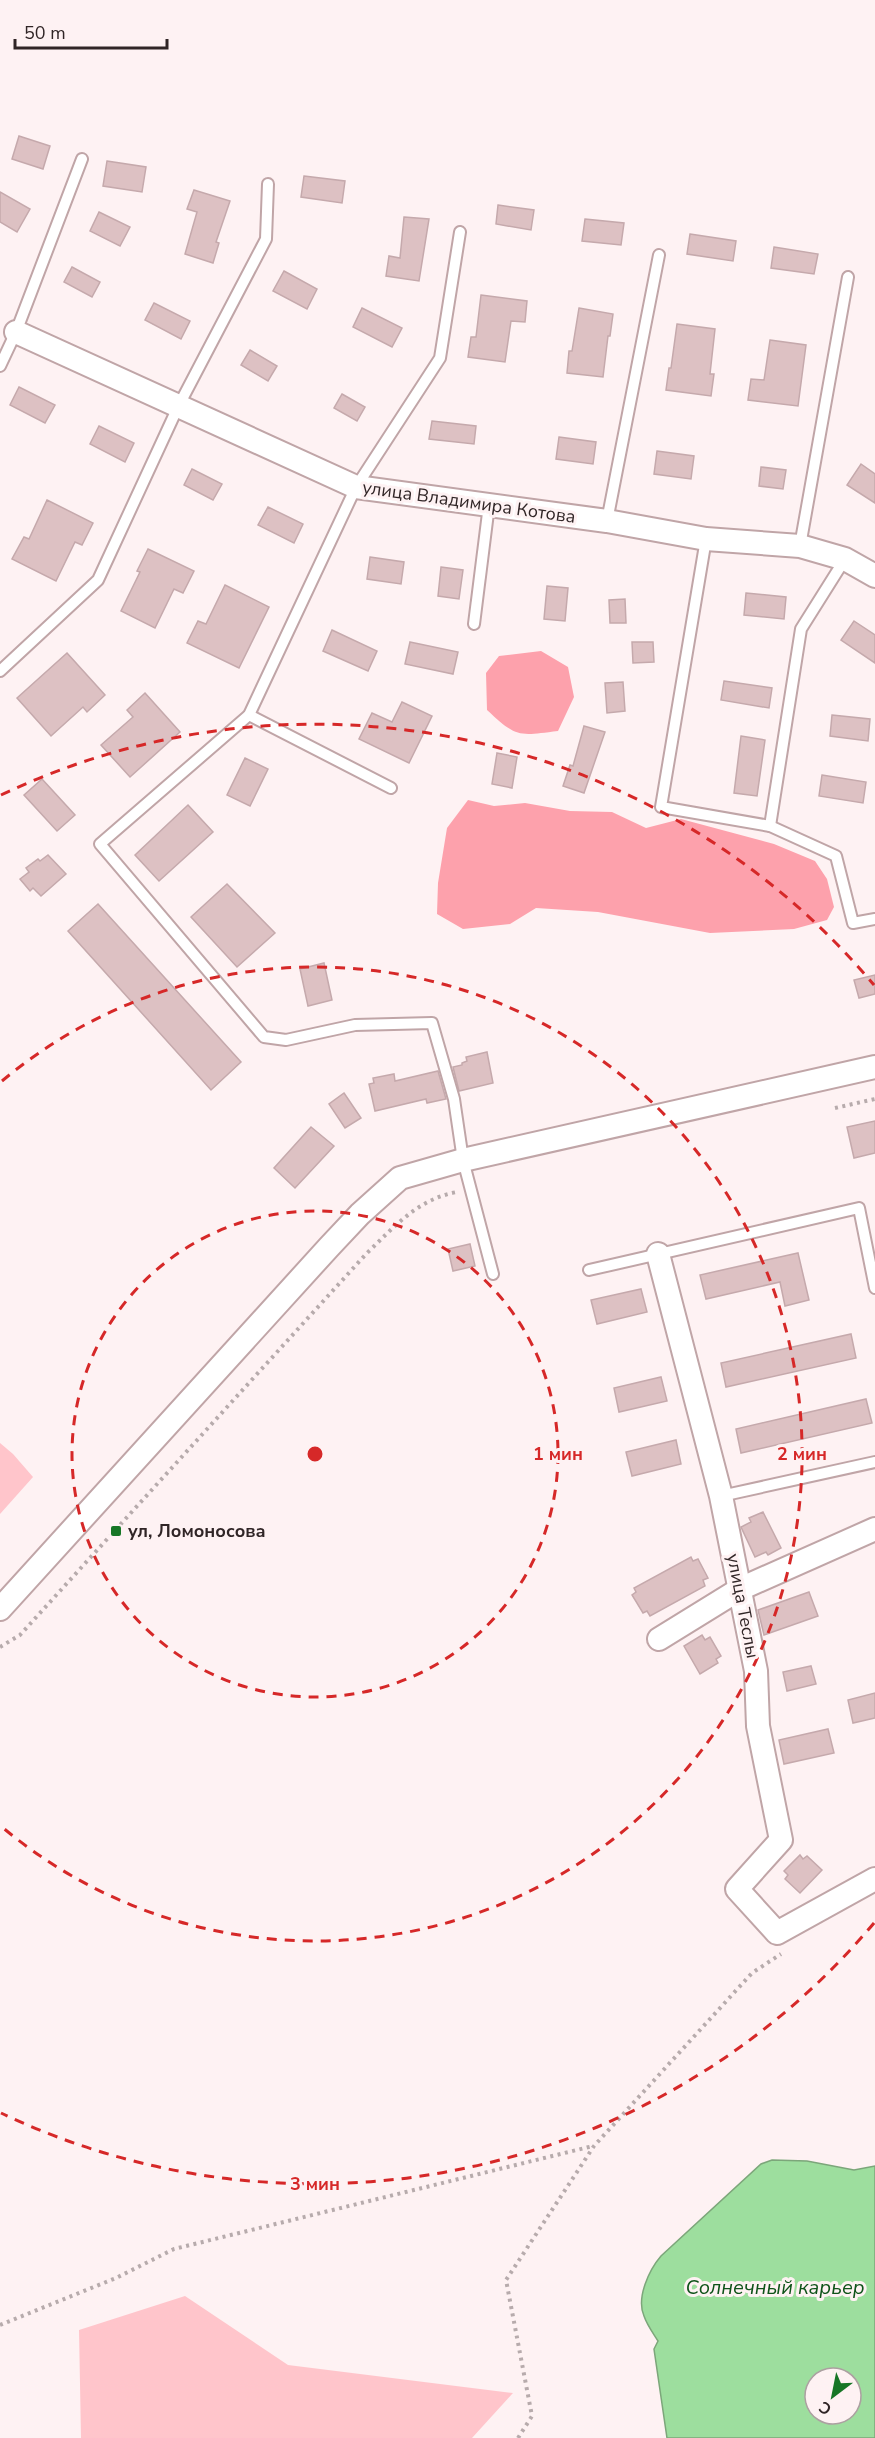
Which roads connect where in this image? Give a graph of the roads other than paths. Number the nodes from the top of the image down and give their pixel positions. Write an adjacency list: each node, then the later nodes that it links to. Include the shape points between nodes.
1 (82, 159): 6 (lane)
2 (268, 184): 8 (lane, via 266,239)
3 (460, 232): 9 (lane, via 440,358)
4 (659, 255): 11 (lane)
5 (848, 277): 13 (lane)
6 (16, 332): 7 (lane); 8 (street, улица Владимира Котова)
7 (0, 366)
8 (178, 407): 9 (street, улица Владимира Котова); 17 (lane, via 98,580)
9 (356, 487): 10 (street, улица Владимира Котова); 18 (lane)
10 (489, 505): 11 (street, улица Владимира Котова); 16 (lane)
11 (607, 521): 12 (street, улица Владимира Котова)
12 (706, 539): 13 (street, улица Владимира Котова); 20 (lane, via 661,807)
13 (800, 546): 14 (street, улица Владимира Котова)
14 (845, 559): 15 (street, улица Владимира Котова); 20 (lane, via 801,629)
15 (875, 576)
16 (474, 624)
17 (0, 671)
18 (249, 715): 19 (lane); 23 (lane, via 99,844 264,1037 286,1041 356,1024 432,1023 454,1099)
19 (391, 788)
20 (770, 826): 21 (lane, via 836,856 853,923)
21 (875, 919)
22 (875, 1067): 23 (street)
23 (463, 1160): 26 (lane); 32 (street, via 400,1178 360,1214)
24 (658, 1254): 25 (lane); 27 (lane, via 859,1208); 29 (street, улица Теслы)
25 (589, 1270)
26 (494, 1274)
27 (875, 1288)
28 (875, 1462): 29 (lane)
29 (721, 1496): 31 (street, улица Теслы)
30 (875, 1529): 31 (street)
31 (740, 1589): 33 (street); 34 (street, улица Теслы, via 756,1671 758,1726 781,1840 738,1889 784,1941)
32 (0, 1609)
33 (659, 1639)
34 (875, 1879)

